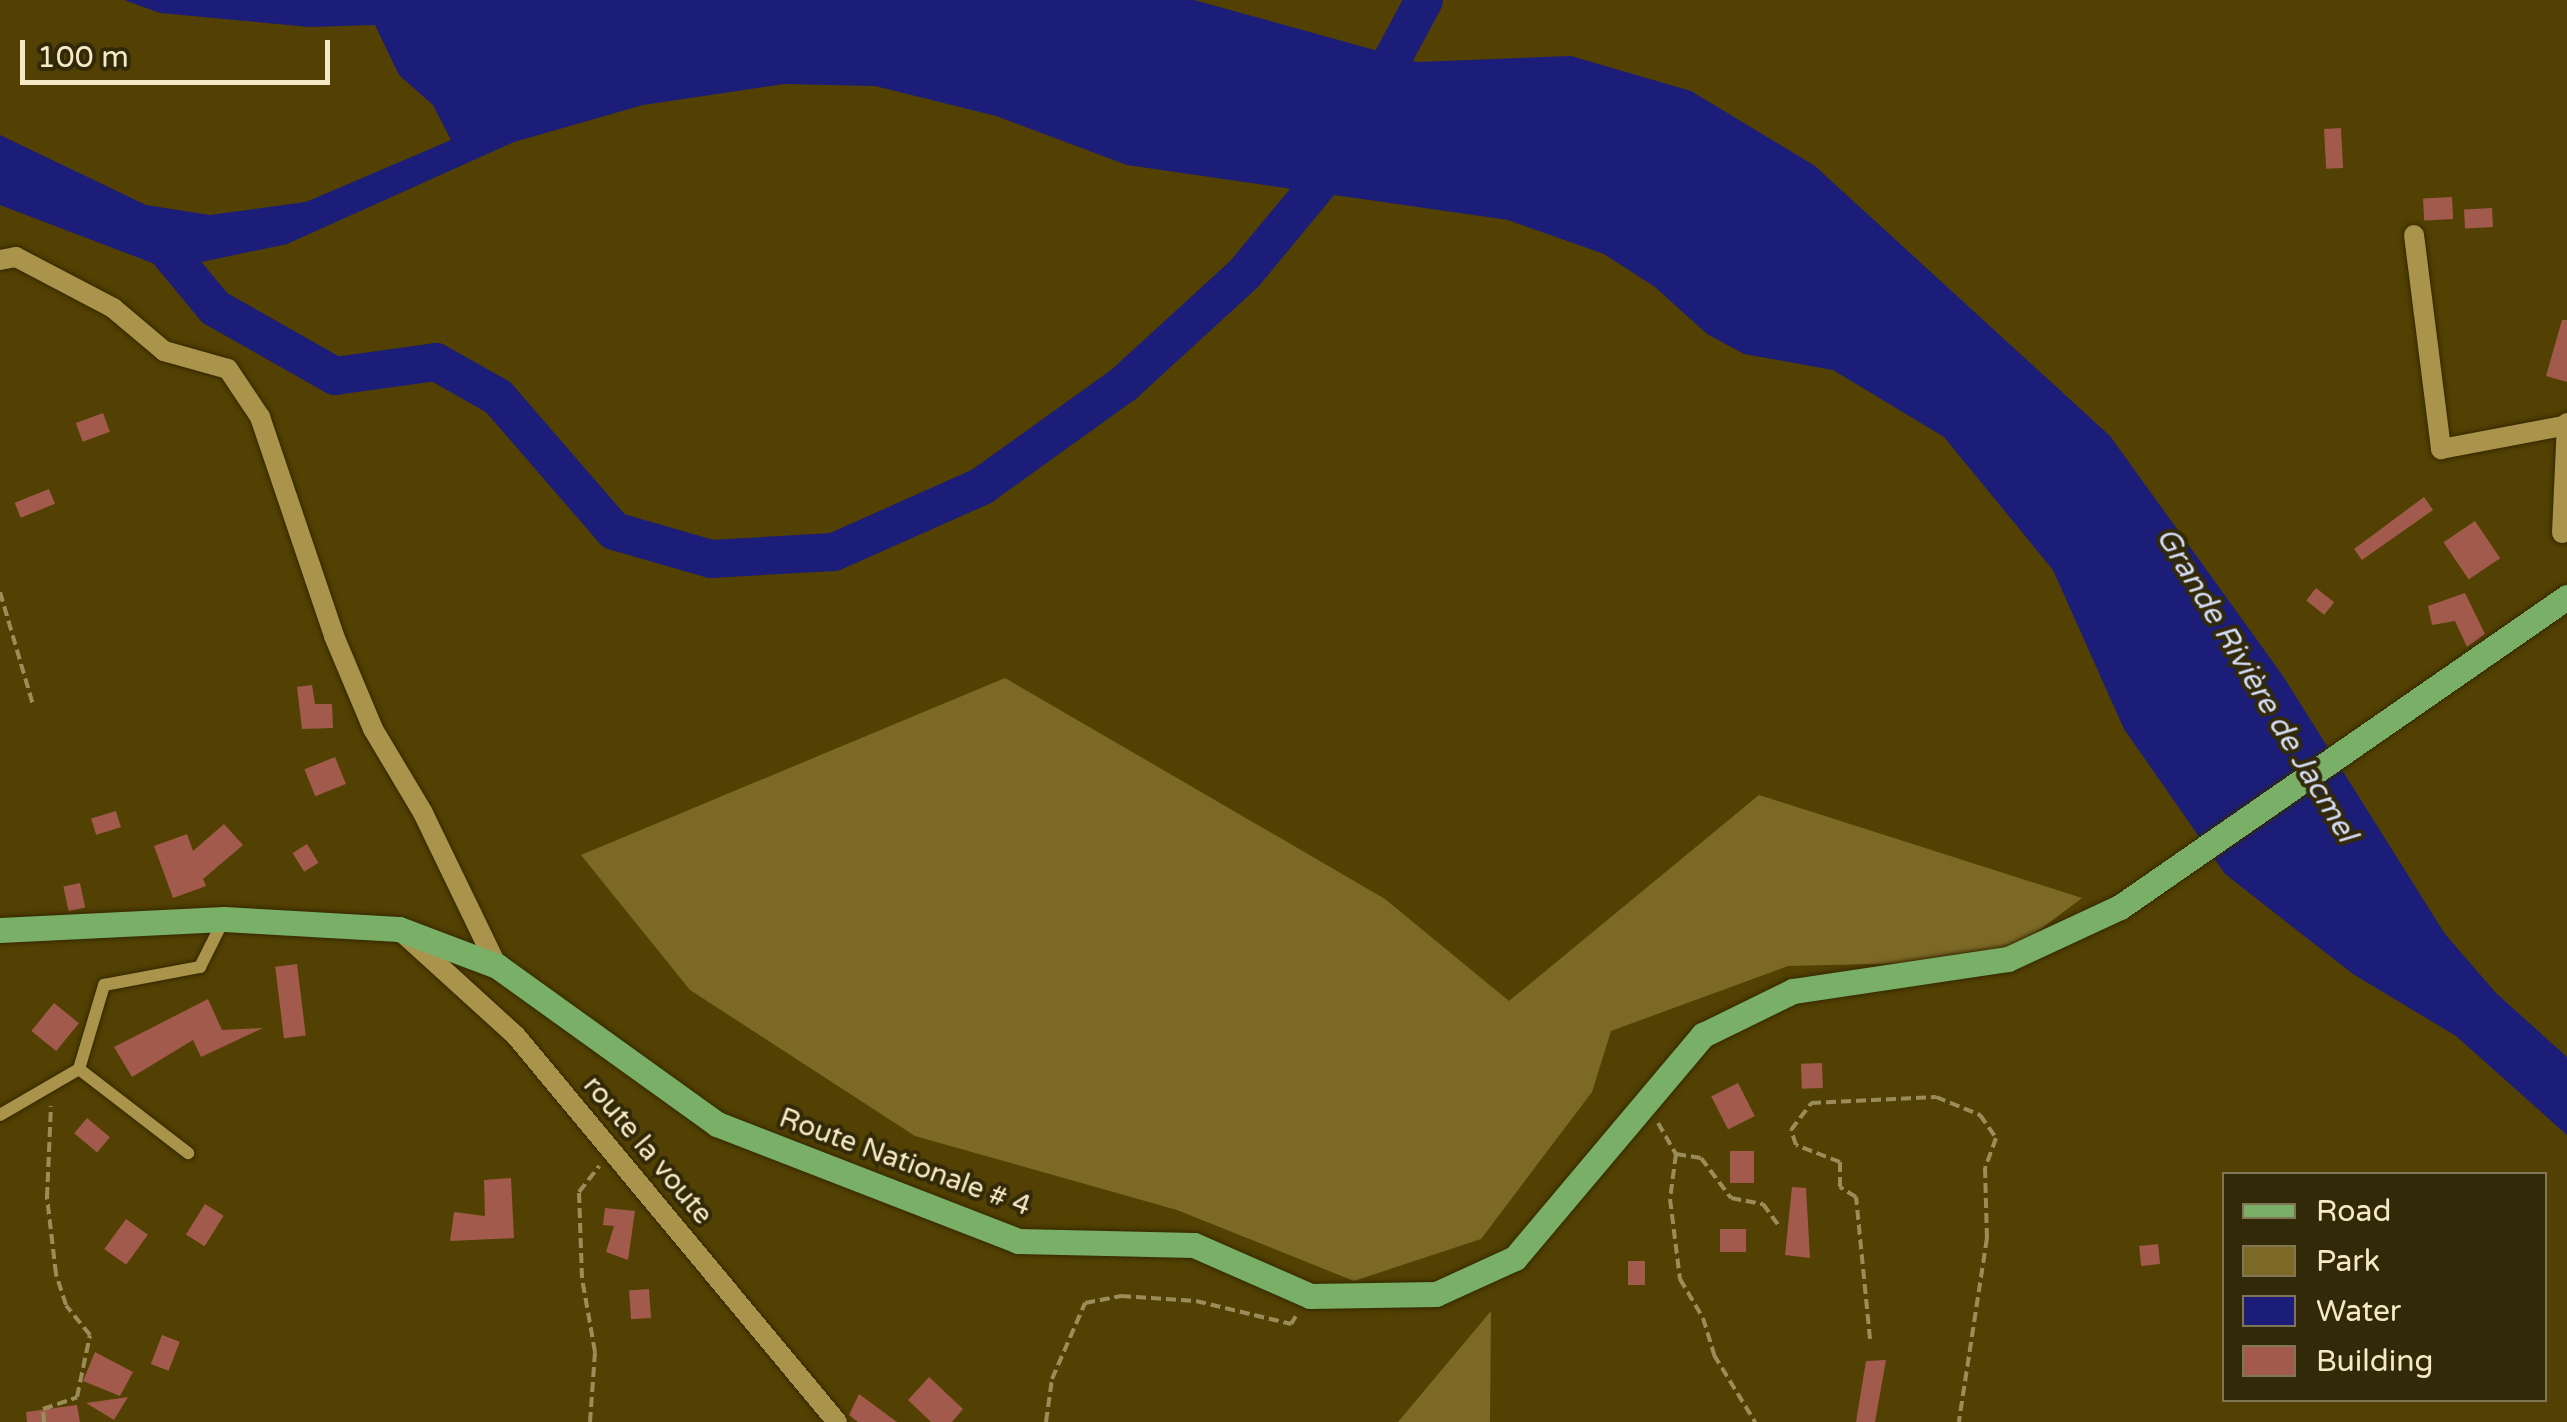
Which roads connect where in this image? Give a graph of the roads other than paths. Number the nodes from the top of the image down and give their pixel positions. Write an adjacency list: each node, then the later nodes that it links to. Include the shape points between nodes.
1 (2414, 235): 3 (street, via 2440,449)
2 (0, 260): 9 (street, via 16,257 113,308 164,351 228,369 260,417 373,729 423,813)
3 (2565, 424): 4 (street)
4 (2562, 534)
5 (2567, 597): 9 (main road, Route Nationale # 4, via 2120,908 2008,960 1793,991 1702,1035 1515,1258 1436,1294 1310,1296 1194,1245 1018,1241 718,1124)
6 (224, 919): 7 (main road, Route Nationale # 4); 8 (main road, Route Nationale # 4); 10 (lane, via 200,967 104,985)
7 (399, 929): 9 (main road, Route Nationale # 4); 13 (street, route la voute, via 516,1036)
8 (0, 930)
9 (496, 966)
10 (79, 1069): 11 (lane); 12 (lane)
11 (0, 1116)
12 (188, 1153)
13 (837, 1422)

